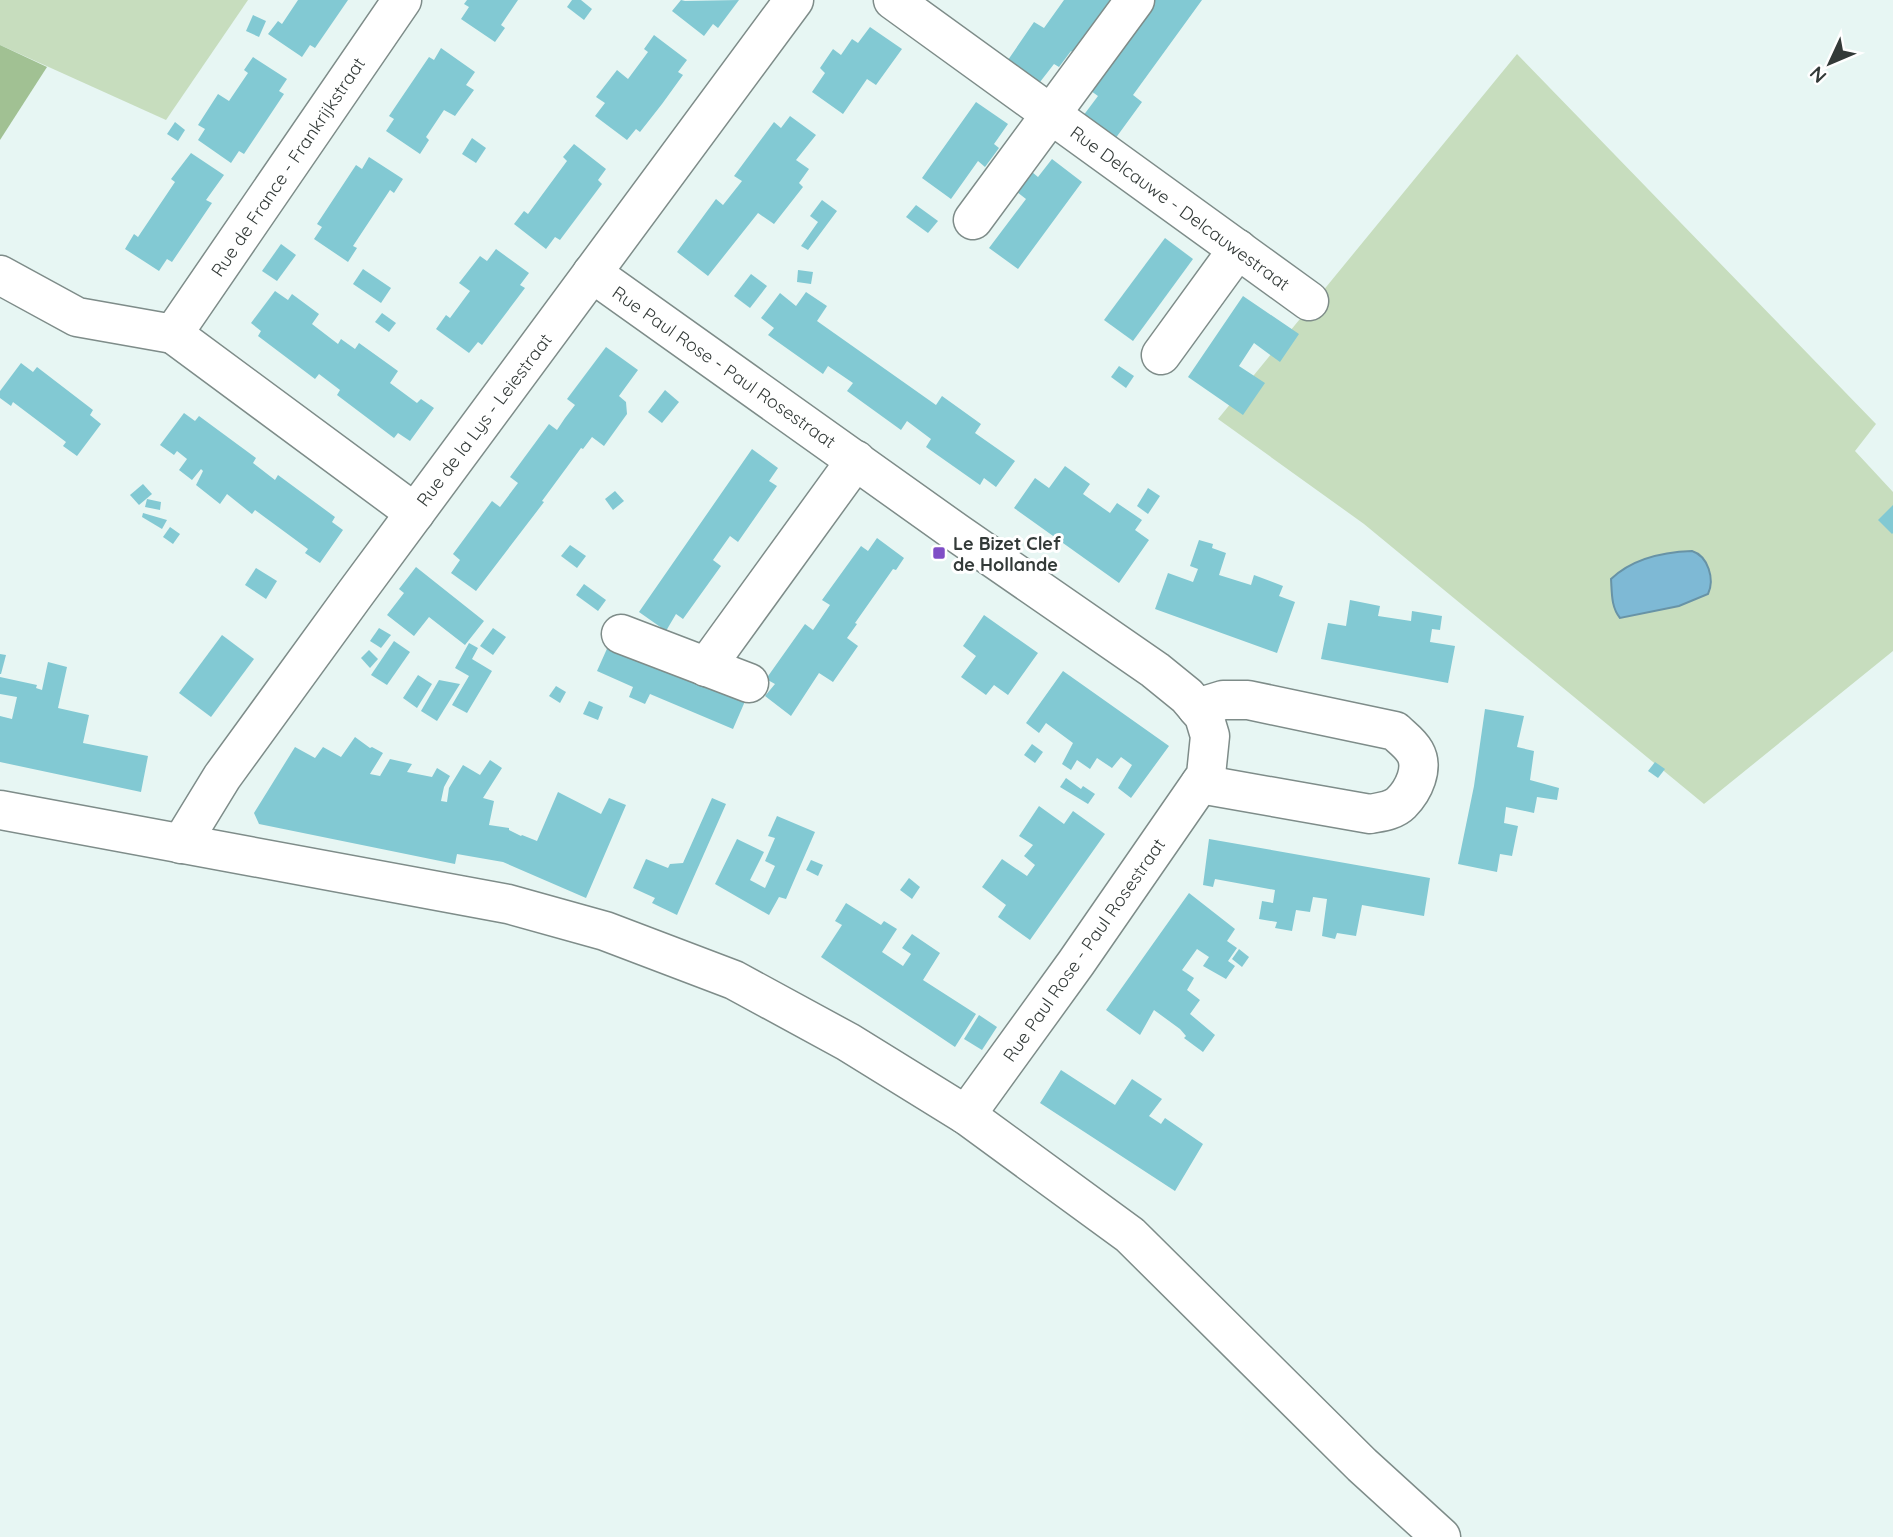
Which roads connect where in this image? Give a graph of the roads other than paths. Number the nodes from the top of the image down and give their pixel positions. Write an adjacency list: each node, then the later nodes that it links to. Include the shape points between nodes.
1 (402, 0): 11 (street, Rue de France - Frankrijkstraat)
2 (794, 0): 8 (street, Rue de la Lys - Leiestraat)
3 (892, 0): 5 (street, Rue Delcauwe - Delcauwestraat)
4 (1135, 0): 5 (street)
5 (1051, 115): 6 (street); 7 (street, Rue Delcauwe - Delcauwestraat)
6 (973, 220)
7 (1238, 249): 10 (street, Rue Delcauwe - Delcauwestraat); 12 (street)
8 (592, 274): 13 (street, Rue Paul Rose - Paul Rosestraat); 14 (street, Rue de la Lys - Leiestraat)
9 (0, 275): 11 (street, via 77,317)
10 (1309, 300)
11 (173, 334): 14 (street)
12 (1161, 355)
13 (856, 460): 16 (street); 18 (street, Rue Paul Rose - Paul Rosestraat, via 1155,670)
14 (415, 513): 21 (street, Rue de la Lys - Leiestraat, via 222,777)
15 (621, 634): 16 (street)
16 (706, 667): 17 (street)
17 (750, 683)
18 (1197, 708): 19 (street, Rue Paul Rose - Paul Rosestraat, via 1210,736 1206,775); 19 (street, via 1248,700 1395,731 1416,754 1419,772 1401,804 1370,814)
19 (1200, 784): 22 (street, Rue Paul Rose - Paul Rosestraat)
20 (0, 810): 21 (street)
21 (181, 844): 22 (street, via 508,904 605,931 734,980 848,1042)
22 (966, 1115): 23 (street, via 1130,1235)
23 (1441, 1537)

